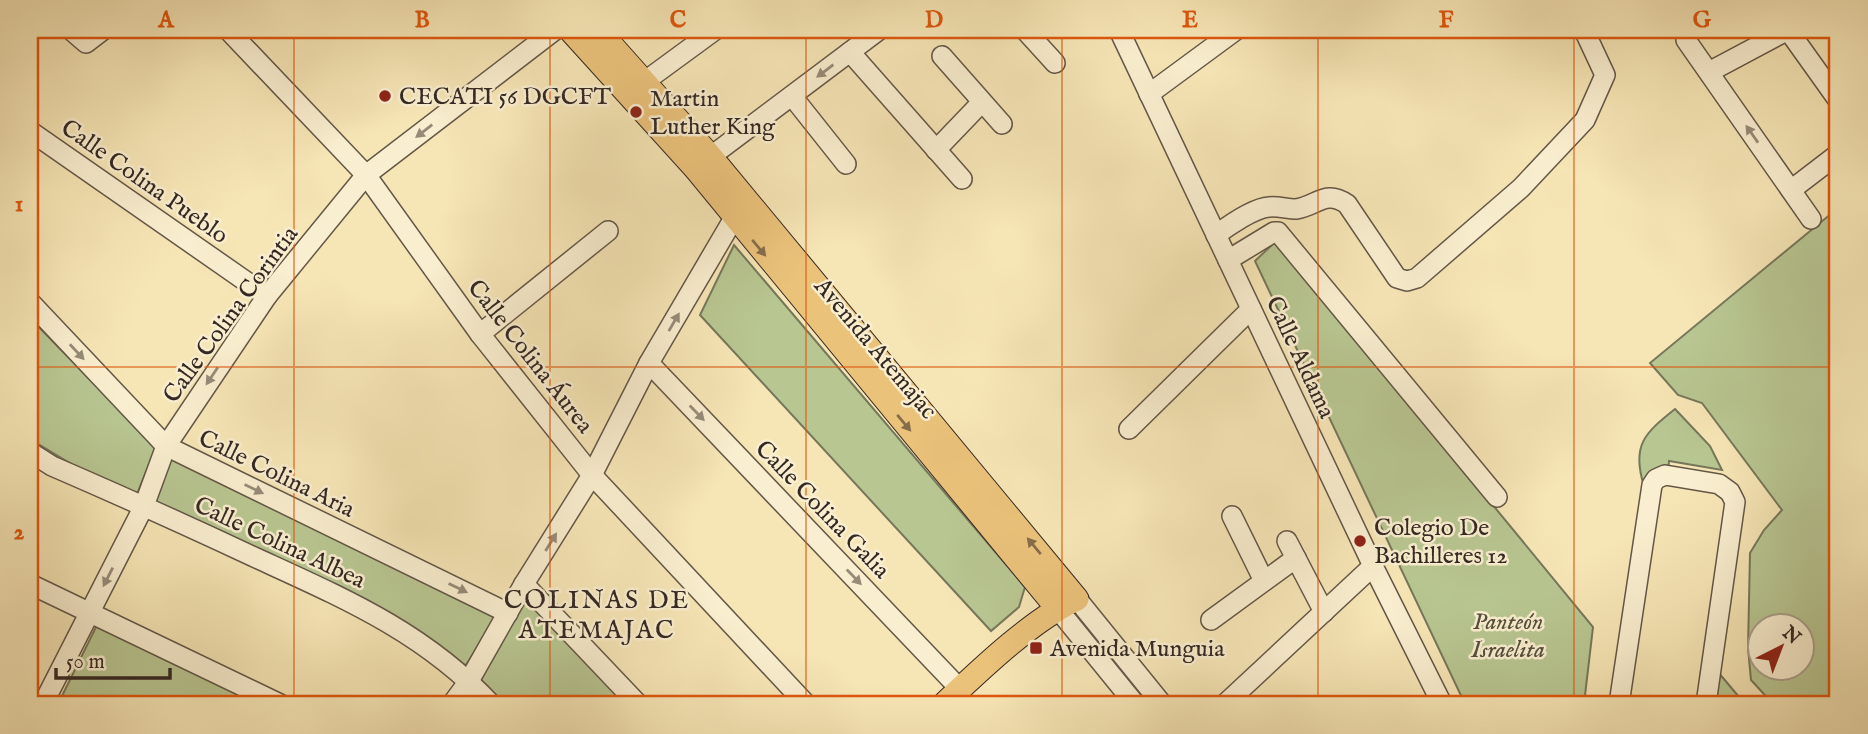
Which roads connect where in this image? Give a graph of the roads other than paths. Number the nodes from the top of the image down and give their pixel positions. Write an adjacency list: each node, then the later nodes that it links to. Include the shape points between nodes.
1 (103, 30): 13 (street)
2 (228, 30): 30 (street, Calle Colina Áurea)
3 (555, 30): 30 (street, Calle Colina Corintia, one-way to 30)
4 (570, 30): 28 (main road, Avenida Atemajac)
5 (598, 30): 19 (main road, Avenida Atemajac)
6 (715, 30): 19 (street)
7 (879, 30): 15 (street)
8 (1026, 30): 17 (street)
9 (1119, 30): 20 (street, Calle Aldama)
10 (1235, 30): 20 (street)
11 (1584, 30): 36 (street, via 1605,75 1585,120 1521,188 1417,278 1397,278 1347,204 1338,198 1328,197 1297,209 1266,207)
12 (1788, 30): 18 (street); 22 (street)
13 (79, 36)
14 (1686, 40): 18 (street)
15 (850, 52): 21 (street, one-way to 21); 26 (street)
16 (942, 56): 23 (street)
17 (1055, 63)
18 (1709, 72): 32 (street, one-way to 18)
19 (644, 82): 28 (main road, Avenida Atemajac)
20 (1149, 94): 36 (street, Calle Aldama)
21 (792, 96): 28 (street); 29 (street)
22 (1838, 100)
23 (982, 102): 24 (street); 26 (street)
24 (1002, 124)
25 (30, 131): 38 (street, Calle Colina Pueblo)
26 (936, 150): 31 (street)
27 (1838, 154): 32 (street)
28 (703, 163): 33 (main road, Avenida Atemajac)
29 (846, 164)
30 (366, 175): 38 (street, Calle Colina Corintia); 41 (street, Calle Colina Áurea)
31 (962, 179)
32 (1791, 190): 34 (street)
33 (740, 208): 42 (street, one-way to 33); 54 (main road, Avenida Atemajac)
34 (1811, 219)
35 (608, 231): 41 (street)
36 (1216, 235): 37 (street, Calle Aldama)
37 (1228, 260): 40 (street, Calle Aldama); 47 (street, via 1278,232)
38 (267, 296): 44 (street, Calle Colina Corintia, one-way to 44)
39 (30, 302): 44 (street, Calle Colina Aria, one-way to 44)
40 (1251, 309): 43 (street); 50 (street, Calle Aldama)
41 (480, 334): 46 (street, Calle Colina Áurea)
42 (649, 363): 46 (street); 60 (street, Calle Colina Galia, one-way to 60)
43 (1129, 429)
44 (166, 446): 48 (street, Calle Colina Corintia); 57 (street, Calle Colina Aria, one-way to 57)
45 (30, 452): 48 (street, Calle Colina Albea)
46 (592, 475): 53 (street, one-way to 46); 66 (street, Calle Colina Áurea)
47 (1497, 497)
48 (144, 506): 56 (street, Calle Colina Corintia, one-way to 56); 59 (street, Calle Colina Albea, via 363,607 427,646)
49 (1231, 516): 51 (street)
50 (1373, 566): 55 (street); 70 (street, Calle Aldama)
51 (1264, 581): 55 (street, via 1292,550); 58 (street)
52 (30, 584): 56 (street)
53 (524, 584): 57 (street); 65 (street)
54 (1067, 603): 60 (main road); 67 (street, Avenida Atemajac); 68 (street, Avenida Atemajac)
55 (1324, 612): 69 (street)
56 (89, 613): 61 (street, Calle Colina Corintia); 62 (street)
57 (508, 613): 59 (street)
58 (1211, 620)
59 (469, 681): 63 (street); 64 (street, Calle Colina Albea)
60 (952, 697)
61 (43, 704)
62 (280, 704)
63 (452, 704)
64 (491, 704)
65 (638, 704)
66 (806, 704)
67 (1135, 704)
68 (1162, 704)
69 (1225, 704)
70 (1442, 704)
71 (1619, 704): 72 (street, via 1652,485 1665,475 1719,484 1735,502)
72 (1706, 704)

